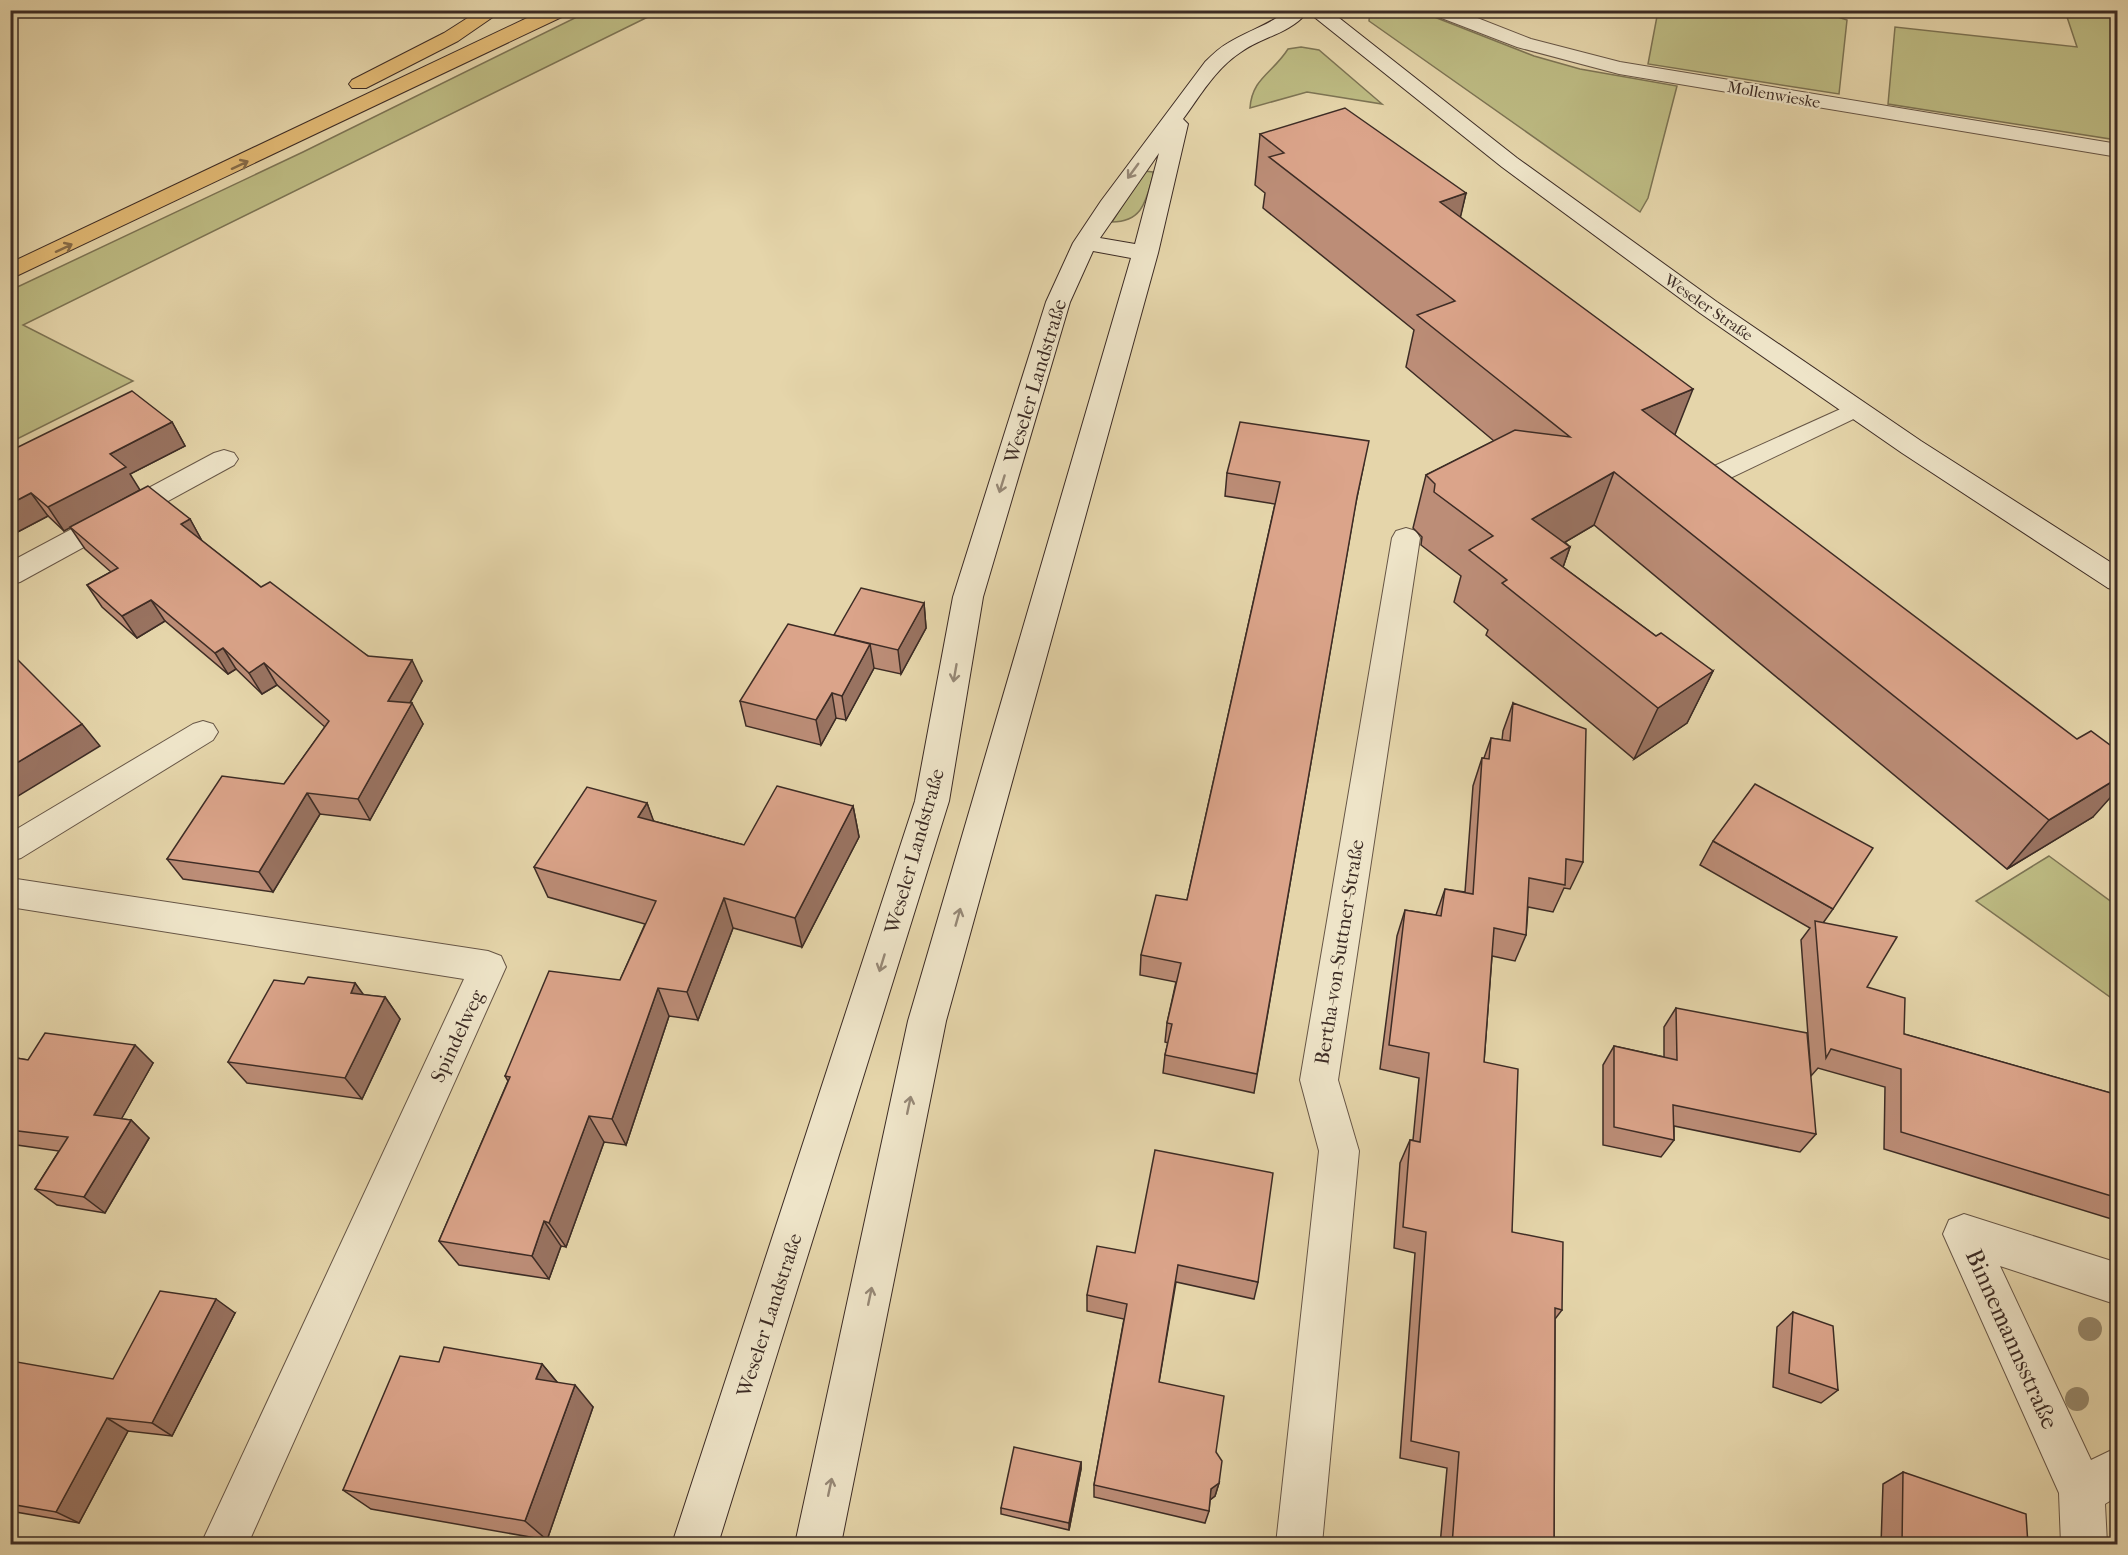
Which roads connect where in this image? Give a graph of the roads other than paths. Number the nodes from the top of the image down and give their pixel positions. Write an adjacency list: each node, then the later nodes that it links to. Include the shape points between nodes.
1 (494, 10): 8 (highway, via 451,37)
2 (533, 10): 8 (highway, via 426,63)
3 (561, 10): 13 (highway, one-way to 3)
4 (1300, 10): 7 (street, Weseler Landstraße, via 1277,29 1233,48 1212,66)
5 (1316, 10): 14 (street, Weseler Straße, via 1466,131)
6 (1438, 10): 9 (street, Mollenwieske, via 1524,43 1619,68)
7 (1182, 108): 10 (street, Weseler Landstraße, one-way to 10); 12 (street, Weseler Landstraße)
8 (233, 147): 11 (highway)
9 (2118, 151)
10 (1085, 243): 12 (street); 26 (street, Weseler Landstraße, one-way to 26, via 1058,302 968,597 932,801)
11 (10, 251)
12 (1146, 253): 27 (street, Weseler Landstraße, one-way to 12, via 927,1021)
13 (10, 272)
14 (1856, 409): 16 (lane); 19 (street, Weseler Straße)
15 (224, 459): 18 (street)
16 (1692, 486)
17 (1406, 538): 28 (street, Bertha-von-Suttner-Straße, via 1319,1080 1339,1151)
18 (10, 575)
19 (2118, 581)
20 (202, 732): 21 (lane)
21 (10, 849)
22 (10, 892): 25 (street, Spindelweg, via 488,967)
23 (2118, 1284): 24 (street, Binnemannsstraße, via 1964,1234)
24 (2100, 1480): 29 (street, Binnemannsstraße)
25 (224, 1545)
26 (695, 1545)
27 (818, 1545)
28 (1299, 1545)
29 (2084, 1545)

